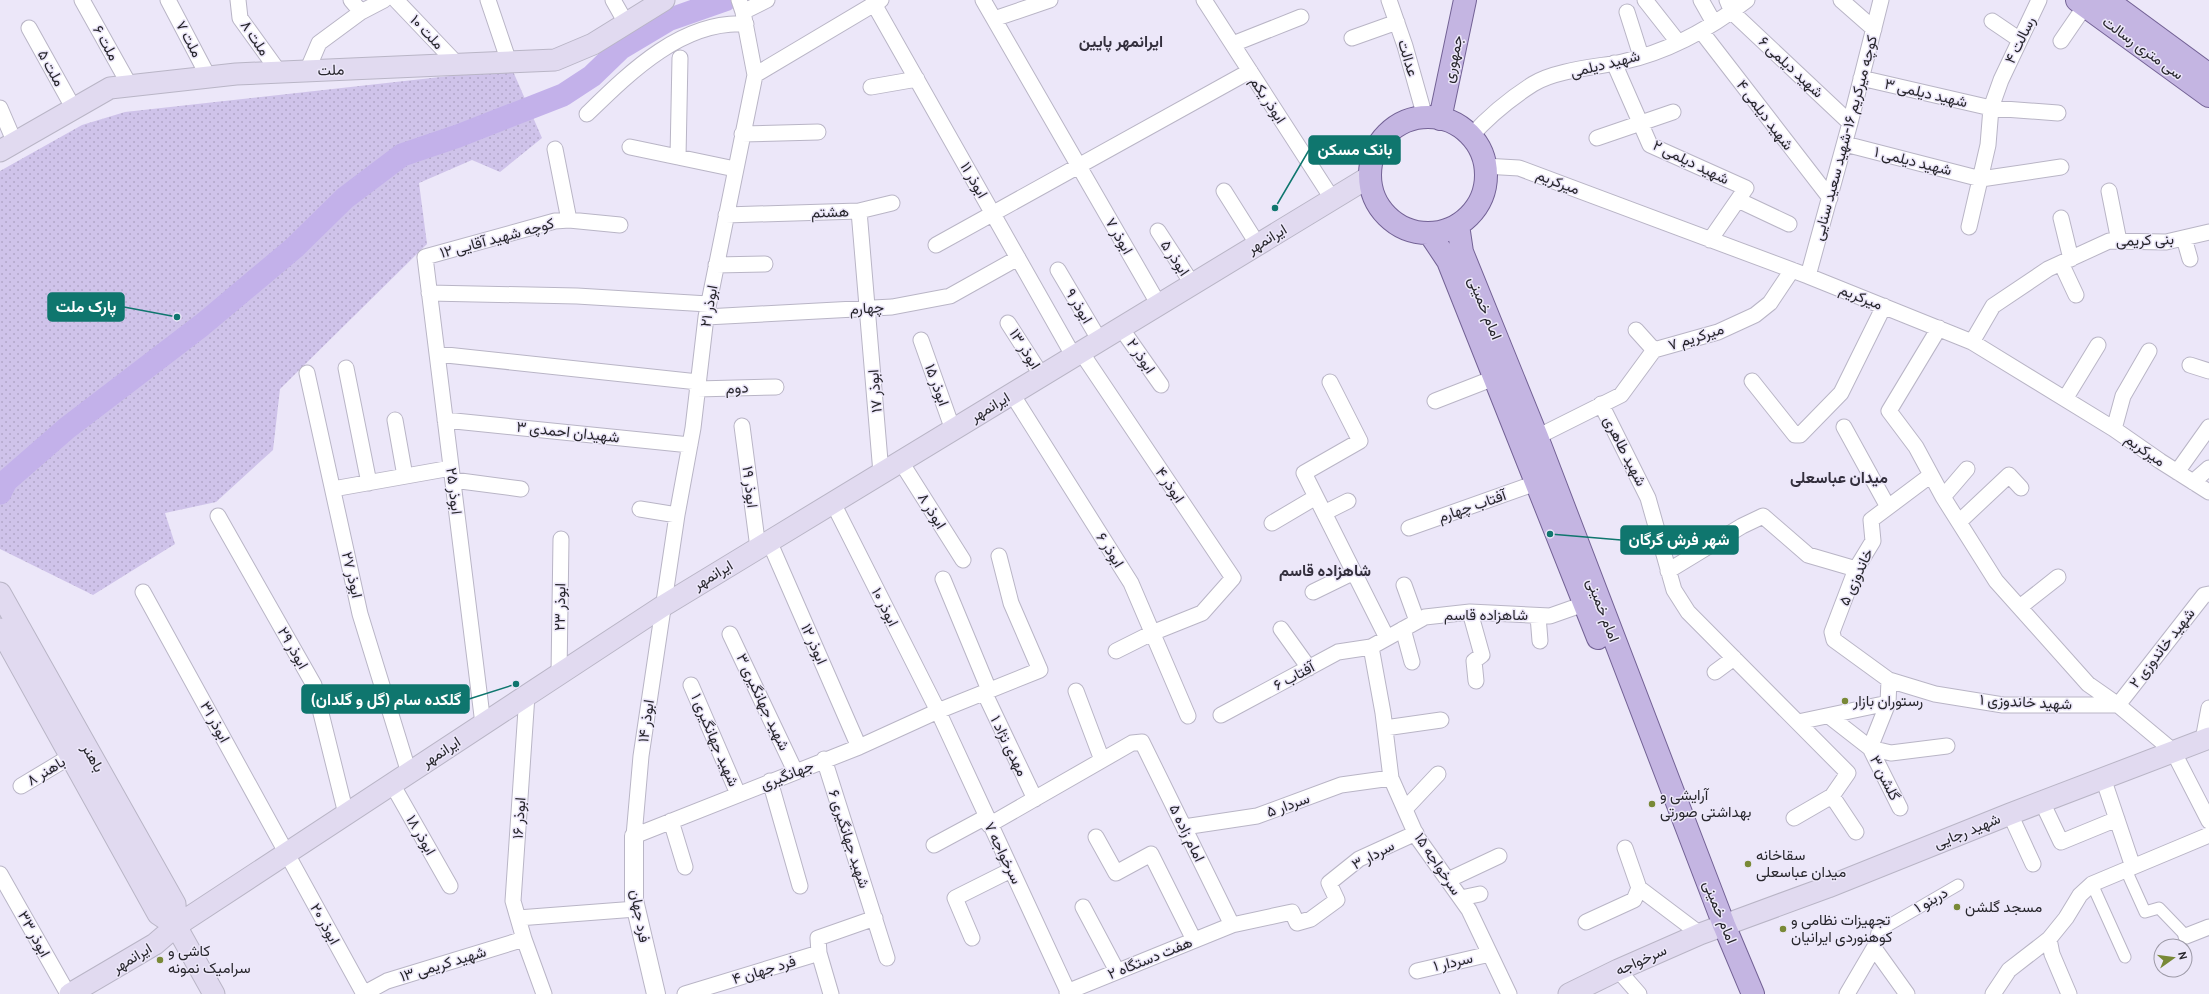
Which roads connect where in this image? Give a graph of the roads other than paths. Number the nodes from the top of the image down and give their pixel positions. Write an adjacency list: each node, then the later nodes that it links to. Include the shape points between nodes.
1 (82, 0): 55 (street, ۶ ملت)
2 (168, 0): 52 (street, ۷ ملت)
3 (238, 0): 49 (street, ۸ ملت, via 240,18)
4 (351, 0): 27 (street)
5 (384, 0): 27 (street)
6 (396, 0): 46 (street, ملت ۱۰)
7 (488, 0): 44 (street)
8 (613, 0): 33 (street)
9 (664, 0): 33 (main road, ملت)
10 (767, 0): 26 (street)
11 (983, 0): 30 (street, ۷ ابوذر)
12 (1050, 0): 30 (street)
13 (1389, 0): 31 (street, عدالت)
14 (1465, 0): 64 (main road, جمهوری)
15 (1645, 0): 40 (street)
16 (1701, 0): 34 (street, ۴ شهید دیلمی)
17 (1747, 0): 25 (street, شهید دیلمی)
18 (1841, 0): 36 (street)
19 (1881, 0): 36 (street, کوچه میرکریم ۱۶-شهید سعید سنایی)
20 (2039, 0): 38 (street, ۴ رسالت)
21 (2107, 0): 51 (main road, سی متری رسالت)
22 (1209, 1): 41 (street, ابوذر یکم)
23 (878, 2): 50 (street); 54 (street, ابوذر ۱۱)
24 (2081, 3): 39 (street); 57 (main road, سی متری رسالت)
25 (1730, 6): 34 (street, شهید دیلمی); 65 (street, ۶ شهید دیلمی)
26 (742, 11): 50 (street, ۲۱ ابوذر); 63 (street, via 659,52 635,70)
27 (361, 12): 47 (street, via 320,43)
28 (1627, 12): 42 (street)
29 (1301, 17): 41 (street)
30 (994, 18): 76 (street, ۷ ابوذر)
31 (1396, 22): 37 (street); 64 (street, عدالت)
32 (1992, 22): 38 (street)
33 (626, 23): 44 (main road, ملت, via 592,44 555,60)
34 (1707, 27): 40 (street, شهید دیلمی); 85 (street, ۴ شهید دیلمی)
35 (29, 28): 60 (street, ۵ ملت)
36 (1874, 29): 53 (street, کوچه میرکریم ۱۶-شهید سعید سنایی)
37 (1352, 38)
38 (2020, 40): 59 (street, ۴ رسالت)
39 (2061, 41)
40 (1678, 42): 42 (street, شهید دیلمی)
41 (1232, 44): 48 (street, ابوذر یکم)
42 (1641, 56): 45 (street, شهید دیلمی)
43 (680, 58): 75 (street)
44 (509, 62): 46 (main road, ملت)
45 (1614, 63): 66 (street, ۲ شهید دیلمی); 69 (street, شهید دیلمی, via 1583,68 1534,83 1482,124)
46 (458, 64): 47 (main road, ملت)
47 (307, 71): 49 (main road, ملت)
48 (1250, 71): 76 (street); 86 (street, ابوذر یکم)
49 (279, 72): 52 (main road, ملت)
50 (755, 75): 68 (street, ۲۱ ابوذر)
51 (2209, 75)
52 (209, 78): 55 (main road, ملت)
53 (1861, 78): 59 (street, شهید دیلمی ۳); 65 (street, کوچه میرکریم ۱۶-شهید سعید سنایی)
54 (917, 79): 56 (street); 89 (street, ابوذر ۱۱)
55 (130, 86): 60 (main road, ملت, via 110,88)
56 (871, 87)
57 (2209, 96)
58 (0, 108): 72 (street)
59 (1991, 108): 62 (street, شهید دیلمی ۳); 81 (street, ۴ رسالت, via 1988,145)
60 (74, 109): 72 (main road, ملت)
61 (1673, 112): 66 (street)
62 (2058, 113)
63 (587, 114)
64 (1433, 118): 69 (main road, via 1455,124); 80 (main road, via 1410,120 1385,136 1376,148 1371,162)
65 (1850, 123): 71 (street, کوچه میرکریم ۱۶-شهید سعید سنایی)
66 (1641, 124): 70 (street); 84 (street, ۲ شهید دیلمی, via 1650,144)
67 (818, 132): 68 (street)
68 (742, 134): 79 (street, ۲۱ ابوذر)
69 (1470, 137): 77 (main road, via 1477,144)
70 (1597, 138)
71 (1845, 144): 81 (street, شهید دیلمی ۱); 85 (street, کوچه میرکریم ۱۶-شهید سعید سنایی)
72 (7, 147)
73 (630, 147): 75 (street)
74 (555, 149): 92 (street)
75 (678, 157): 79 (street)
76 (1078, 166): 89 (street); 117 (street, ۷ ابوذر)
77 (1484, 166): 95 (main road, via 1484,189 1479,203); 101 (street, میرکریم, via 1519,168)
78 (2061, 167): 81 (street)
79 (735, 169): 90 (street, ۲۱ ابوذر)
80 (1370, 177): 86 (main road, ایرانمهر); 99 (main road, via 1372,192 1378,206 1388,218 1400,227)
81 (1981, 179): 96 (street, ۴ رسالت)
82 (1224, 191): 104 (street)
83 (2108, 191): 102 (street)
84 (1742, 194): 93 (street, ۲ شهید دیلمی); 101 (street)
85 (1830, 198): 113 (street, کوچه میرکریم ۱۶-شهید سعید سنایی)
86 (1333, 200): 104 (main road, ایرانمهر)
87 (892, 203): 88 (street)
88 (859, 211): 90 (street, هشتم); 119 (street, هشتم)
89 (993, 213): 103 (street); 106 (street, ابوذر ۱۱)
90 (726, 215): 110 (street, ۲۱ ابوذر)
91 (2061, 218): 108 (street)
92 (569, 220): 94 (street, کوچه شهید آقایی ۱۲); 105 (street, کوچه شهید آقایی ۱۲)
93 (1789, 224)
94 (620, 225)
95 (1458, 225): 99 (main road); 155 (main road, امام خمینی, via 1462,252)
96 (1969, 227)
97 (1158, 231): 114 (street, ۵ ابوذر)
98 (2209, 232): 100 (street, بنی کریمی)
99 (1430, 234): 138 (main road, امام خمینی, via 1448,261)
100 (2184, 238): 102 (street, بنی کریمی, via 2166,242); 107 (street)
101 (1710, 240): 112 (street, میرکریم)
102 (2119, 241): 108 (street, بنی کریمی, via 2109,241)
103 (936, 245)
104 (1258, 245): 114 (main road, ایرانمهر)
105 (425, 257): 115 (street, ابوذر ۲۵)
106 (1018, 258): 119 (street, چهارم, via 950,296 892,307); 132 (street, ابوذر ۱۱)
107 (2190, 258)
108 (2066, 261): 116 (street); 127 (street, بنی کریمی, via 2048,269 1993,306)
109 (765, 264): 110 (street)
110 (716, 265): 120 (street, ۲۱ ابوذر)
111 (1058, 270): 126 (street, ۹ ابوذر)
112 (1792, 270): 113 (street, میرکریم); 129 (street, ۷ میرکریم, via 1770,303 1755,315 1718,332)
113 (1808, 276): 118 (street, میرکریم)
114 (1193, 284): 117 (main road, ایرانمهر)
115 (429, 293): 120 (street, چهارم, via 577,296); 131 (street, ابوذر ۲۵)
116 (2076, 296)
117 (1159, 305): 122 (main road, ایرانمهر)
118 (1884, 306): 123 (street, میرکریم); 139 (street, via 1841,393 1800,435 1795,435)
119 (868, 308): 120 (street, چهارم); 161 (street, ۱۷ ابوذر)
120 (707, 311): 141 (street, ۲۱ ابوذر)
121 (1008, 322): 137 (street, ۱۳ ابوذر)
122 (1122, 328): 126 (main road, ایرانمهر); 142 (street, ۲ ابوذر)
123 (1939, 328): 127 (street, میرکریم); 163 (street, via 1889,411 1916,447)
124 (1636, 330): 129 (street)
125 (921, 340): 154 (street, ۱۵ ابوذر)
126 (1100, 341): 132 (main road, ایرانمهر)
127 (1972, 342): 145 (street, میرکریم)
128 (2098, 345): 145 (street)
129 (1654, 350): 147 (street, ۷ میرکریم, via 1621,395)
130 (2149, 352): 153 (street, via 2123,396)
131 (437, 354): 141 (street, دوم, via 620,372); 149 (street, ابوذر ۲۵)
132 (1077, 354): 137 (main road, ایرانمهر); 207 (street, ابوذر ۴, via 1233,578 1202,613)
133 (2190, 365): 135 (street)
134 (346, 368): 166 (street)
135 (2209, 371)
136 (307, 373): 169 (street, ابوذر ۲۷)
137 (1042, 376): 144 (main road, ایرانمهر)
138 (1494, 378): 146 (street); 167 (main road, امام خمینی)
139 (1752, 381)
140 (1330, 382): 172 (street, via 1360,441 1304,474)
141 (698, 385): 143 (street, دوم); 156 (street, ۲۱ ابوذر)
142 (1161, 385)
143 (776, 387)
144 (1012, 394): 154 (main road, ایرانمهر); 207 (street, ابوذر ۶, via 1131,583)
145 (2065, 399): 153 (street, میرکریم)
146 (1436, 401)
147 (1601, 404): 155 (street, ۷ میرکریم); 189 (street, شهید طاهری, via 1648,498)
148 (395, 420): 164 (street)
149 (445, 420): 156 (street, شهیدان احمدی ۳); 162 (street, ابوذر ۲۵)
150 (742, 426): 185 (street, ابوذر ۱۹)
151 (1844, 427): 176 (street)
152 (2209, 427): 160 (street)
153 (2114, 429): 160 (street, میرکریم)
154 (953, 430): 157 (main road, ایرانمهر)
155 (1537, 437): 295 (main road, امام خمینی)
156 (690, 445): 179 (street, ۲۱ ابوذر)
157 (900, 462): 161 (main road, ایرانمهر); 187 (street, ۸ ابوذر)
158 (2209, 468): 165 (street)
159 (1966, 469): 173 (street)
160 (2177, 472): 165 (street, میرکریم)
161 (881, 473): 175 (main road, ایرانمهر)
162 (452, 474): 164 (street); 170 (street); 234 (street, ابوذر ۲۵)
163 (1931, 475): 173 (street); 176 (street, خاندوزی ۵)
164 (405, 476): 166 (street)
165 (2193, 482): 171 (street, میرکریم)
166 (369, 483): 169 (street)
167 (1536, 483): 183 (street, آفتاب چهارم); 198 (main road, امام خمینی)
168 (2021, 488): 181 (street, via 2009,474)
169 (333, 489): 246 (street, ابوذر ۲۷)
170 (521, 489)
171 (2209, 492)
172 (1316, 497): 178 (street); 182 (street)
173 (1943, 497): 181 (street)
174 (1348, 501): 178 (street)
175 (833, 503): 185 (main road, ایرانمهر); 228 (street, ابوذر ۱۰)
176 (1888, 507): 188 (street, خاندوزی ۵, via 1871,520 1873,540)
177 (640, 510): 179 (street)
178 (1324, 514): 190 (street)
179 (677, 515): 199 (street, ۲۱ ابوذر)
180 (218, 516): 257 (street, ابوذر ۲۹, via 314,685)
181 (1959, 522): 200 (street, via 1996,581)
182 (1272, 523)
183 (1408, 528)
184 (561, 539): 218 (street, ۲۳ ابوذر)
185 (764, 545): 199 (main road, ایرانمهر); 238 (street, ابوذر ۱۲)
186 (999, 556): 222 (street, جهانگیری, via 1011,603 1040,670)
187 (963, 560)
188 (1856, 569): 189 (street, via 1808,555 1763,516); 209 (street, خاندوزی ۵)
189 (1668, 571): 214 (street, شهید طاهری, via 1674,590 1688,612)
190 (1354, 572): 195 (street); 210 (street)
191 (2058, 577): 200 (street)
192 (943, 579): 222 (street, ۱ مهدی نژاد)
193 (1404, 585): 203 (street)
194 (144, 592): 272 (street, ابوذر ۳۱)
195 (1313, 592)
196 (0, 593): 293 (main road, باهنر, via 175,904)
197 (2209, 594): 226 (street, ۲ شهید خاندوزی, via 2204,595)
198 (1584, 604): 202 (street, شاهزاده قاسم, via 1550,616); 295 (main road, امام خمینی)
199 (663, 606): 218 (main road, ایرانمهر); 268 (street, ۱۴ ابوذر, via 641,756)
200 (2020, 608): 226 (street, via 2088,684)
201 (1470, 612): 202 (street, شاهزاده قاسم); 203 (street, شاهزاده قاسم, via 1425,617); 220 (street, via 1482,655 1474,661)
202 (1538, 616): 211 (street)
203 (1417, 621): 206 (street, شاهزاده قاسم)
204 (0, 629): 241 (main road, باهنر)
205 (1281, 629): 216 (street)
206 (1403, 629): 210 (street, شاهزاده قاسم); 215 (street)
207 (1152, 633): 213 (street); 230 (street, ابوذر ۶)
208 (730, 634): 244 (street, ۳ شهید جهانگیری)
209 (1832, 636): 219 (street, ۱ شهید خاندوزی)
210 (1387, 638): 212 (street, شاهزاده قاسم)
211 (1540, 641)
212 (1371, 647): 216 (street, آفتاب ۶, via 1338,652); 235 (street, سرخواجه ۱۵)
213 (1116, 651)
214 (1734, 658): 217 (street); 233 (street, شهید طاهری)
215 (1412, 662)
216 (1309, 668): 229 (street, آفتاب ۶)
217 (1715, 672)
218 (559, 674): 224 (main road, ایرانمهر)
219 (1889, 680): 225 (street); 226 (street, ۱ شهید خاندوزی, via 1935,694 2003,705)
220 (1476, 681)
221 (692, 685): 251 (street, شهید جهانگیری ۱)
222 (986, 691): 228 (street, جهانگیری); 253 (street, ۱ مهدی نژاد)
223 (1076, 691): 243 (street)
224 (527, 695): 234 (main road, ایرانمهر); 289 (street, ۱۶ ابوذر, via 513,901)
225 (1888, 703): 231 (street); 239 (street)
226 (2118, 705): 240 (street)
227 (2209, 708): 236 (street)
228 (938, 711): 238 (street, جهانگیری); 263 (street, سرخواجه ۷)
229 (1221, 715)
230 (1188, 716)
231 (1829, 716): 233 (street); 239 (street)
232 (1441, 720): 235 (street)
233 (1798, 722): 252 (street, شهید طاهری, via 1848,773)
234 (483, 724): 246 (main road, ایرانمهر)
235 (1385, 728): 247 (street, سرخواجه ۱۵)
236 (2206, 739): 240 (main road, شهید رجایی)
237 (1947, 746): 239 (street, via 1891,753)
238 (859, 747): 242 (street, جهانگیری)
239 (1870, 748): 255 (street, ۳ گلشن)
240 (2173, 751): 248 (main road, شهید رجایی); 261 (street)
241 (71, 756): 250 (street, ۸ باهنر); 293 (main road, باهنر, via 158,914)
242 (824, 759): 244 (street, جهانگیری); 290 (street, ۶ شهید جهانگیری)
243 (1102, 760): 253 (street); 264 (street, ۵ امام زاده, via 1132,743 1142,742)
244 (795, 771): 249 (street, جهانگیری)
245 (1438, 774): 256 (street)
246 (400, 778): 257 (main road, ایرانمهر); 282 (street, ابوذر ۱۸)
247 (1391, 778): 256 (street, سرخواجه ۱۵); 264 (street, ۵ سردار, via 1341,785 1257,816)
248 (2103, 778): 254 (main road, شهید رجایی); 260 (street)
249 (770, 781): 251 (street, جهانگیری); 283 (street)
250 (21, 786)
251 (738, 794): 262 (street, جهانگیری)
252 (1832, 796): 259 (street); 265 (street)
253 (1035, 799): 263 (street)
254 (2042, 802): 258 (main road, شهید رجایی); 260 (street, via 2061,842)
255 (1900, 808)
256 (1405, 809): 266 (street, سرخواجه ۱۵)
257 (346, 814): 272 (main road, ایرانمهر)
258 (2010, 814): 274 (street); 295 (main road, شهید رجایی)
259 (1794, 818)
260 (2117, 819): 276 (street)
261 (2209, 820)
262 (671, 821): 268 (street, جهانگیری); 275 (street)
263 (988, 821): 270 (street); 277 (street, سرخواجه ۷)
264 (1184, 827): 292 (street, ۵ امام زاده)
265 (1856, 832)
266 (1416, 833): 279 (street, سرخواجه ۱۵); 292 (street, ۳ سردار, via 1359,859 1329,883 1337,900 1311,919 1297,923 1292,912)
267 (2209, 835): 276 (street)
268 (634, 836): 288 (street, فرد جهان)
269 (1096, 837): 300 (street, via 1116,873 1151,854)
270 (934, 845)
271 (1625, 848): 284 (street)
272 (287, 853): 293 (main road, ایرانمهر); 312 (street, ابوذر ۲۰)
273 (1499, 856): 279 (street)
274 (2033, 864)
275 (685, 867)
276 (2129, 868): 280 (street); 296 (street, via 2145,912 2159,908)
277 (1011, 870): 297 (street, via 955,898); 309 (street, سرخواجه ۷)
278 (0, 874): 310 (street, ابوذر ۳۳)
279 (1448, 880): 286 (street, سرخواجه ۱۵)
280 (2092, 884): 299 (street, via 2080,895); 304 (street)
281 (1958, 885): 301 (street, ۱ دربنو, via 1877,932)
282 (450, 886)
283 (800, 886)
284 (1639, 888): 291 (street, via 1634,900); 295 (street)
285 (1480, 894): 286 (street)
286 (1461, 898): 303 (street, سرخواجه ۱۵)
287 (1083, 907): 307 (street)
288 (636, 909): 289 (street); 314 (street, فرد جهان)
289 (518, 918): 298 (street, ۱۶ ابوذر)
290 (875, 918): 302 (street, via 818,938); 305 (street, ۶ شهید جهانگیری)
291 (1586, 922)
292 (1232, 925): 300 (street, هفت دستگاه ۲)
293 (176, 926): 310 (main road, ایرانمهر, via 155,944); 311 (main road, باهنر)
294 (2209, 927): 296 (street)
295 (1713, 930): 306 (main road, سرخواجه); 320 (main road, امام خمینی); 321 (main road, امام خمینی)
296 (2186, 936)
297 (972, 938)
298 (524, 939): 312 (street, ۱۳ شهید کریمی, via 387,982); 313 (street, ۱۶ ابوذر)
299 (2049, 939): 324 (street, via 2009,970); 325 (street, via 2052,954)
300 (1194, 940): 307 (street, هفت دستگاه ۲)
301 (1874, 948): 322 (street); 323 (street)
302 (819, 953): 315 (street, ۴ فرد جهان); 316 (street)
303 (1490, 954): 308 (street, ۱ سردار); 317 (street, سرخواجه ۱۵)
304 (2125, 957)
305 (887, 958)
306 (1618, 970): 318 (main road, سرخواجه); 319 (street)
307 (1117, 971): 309 (street, هفت دستگاه ۲)
308 (1416, 971)
309 (1068, 993)
310 (69, 994)
311 (214, 994)
312 (363, 994)
313 (544, 994)
314 (656, 994)
315 (685, 994)
316 (831, 994)
317 (1509, 994)
318 (1569, 994)
319 (1639, 994)
320 (1741, 994)
321 (1753, 994)
322 (1846, 994)
323 (1907, 994)
324 (1993, 994)
325 (2069, 994)

